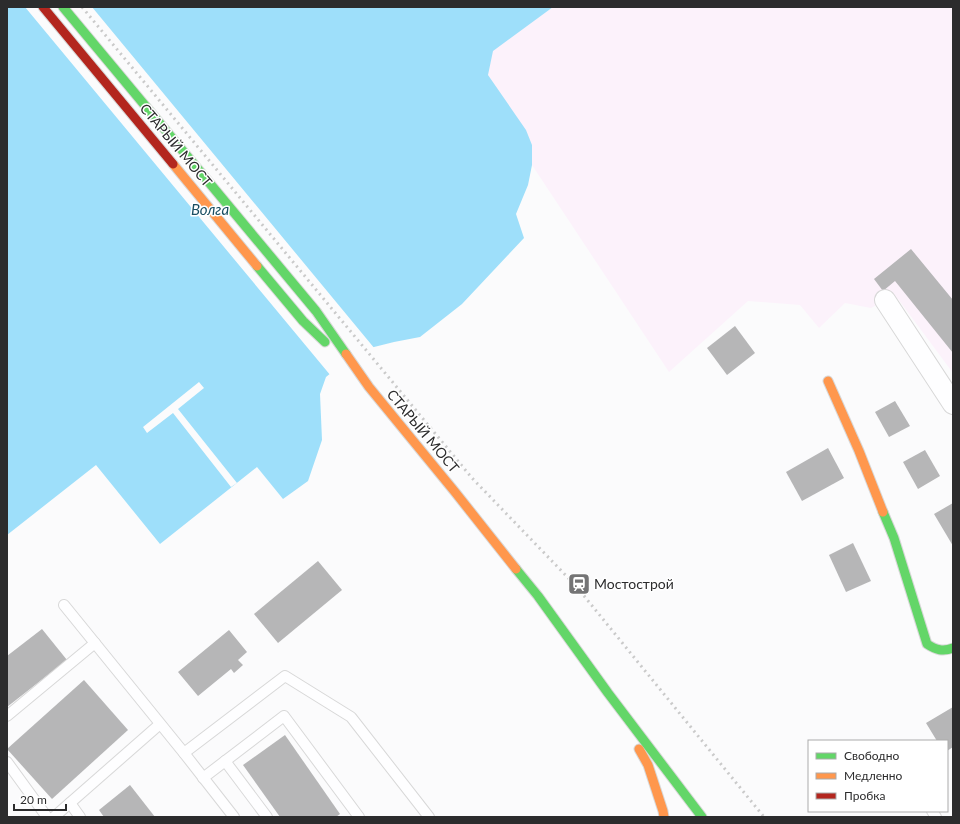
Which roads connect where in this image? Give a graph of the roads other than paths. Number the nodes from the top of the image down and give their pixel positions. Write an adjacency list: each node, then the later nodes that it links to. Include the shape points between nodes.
1 (43, 7): 5 (main road, СТАРЫЙ МОСТ, via 303,321)
2 (63, 7): 5 (main road, СТАРЫЙ МОСТ, via 316,311)
3 (885, 300): 6 (street)
4 (828, 381): 9 (main road, via 860,451 894,538 927,644 934,650)
5 (369, 388): 10 (main road, СТАРЫЙ МОСТ, via 538,596)
6 (953, 404)
7 (64, 605): 8 (lane)
8 (95, 643): 11 (lane); 12 (lane)
9 (953, 648)
10 (608, 693): 25 (main road, via 648,765); 26 (main road)
11 (7, 716)
12 (160, 724): 13 (lane); 17 (lane)
13 (184, 754): 16 (lane); 24 (lane, via 285,676 351,717)
14 (225, 761): 16 (lane); 22 (lane); 23 (lane, via 284,716)
15 (7, 762): 18 (lane)
16 (203, 778): 21 (lane)
17 (70, 803): 19 (lane); 20 (lane)
18 (47, 817)
19 (54, 817)
20 (80, 817)
21 (234, 817)
22 (267, 817)
23 (359, 817)
24 (429, 817)
25 (664, 817)
26 (702, 817)

